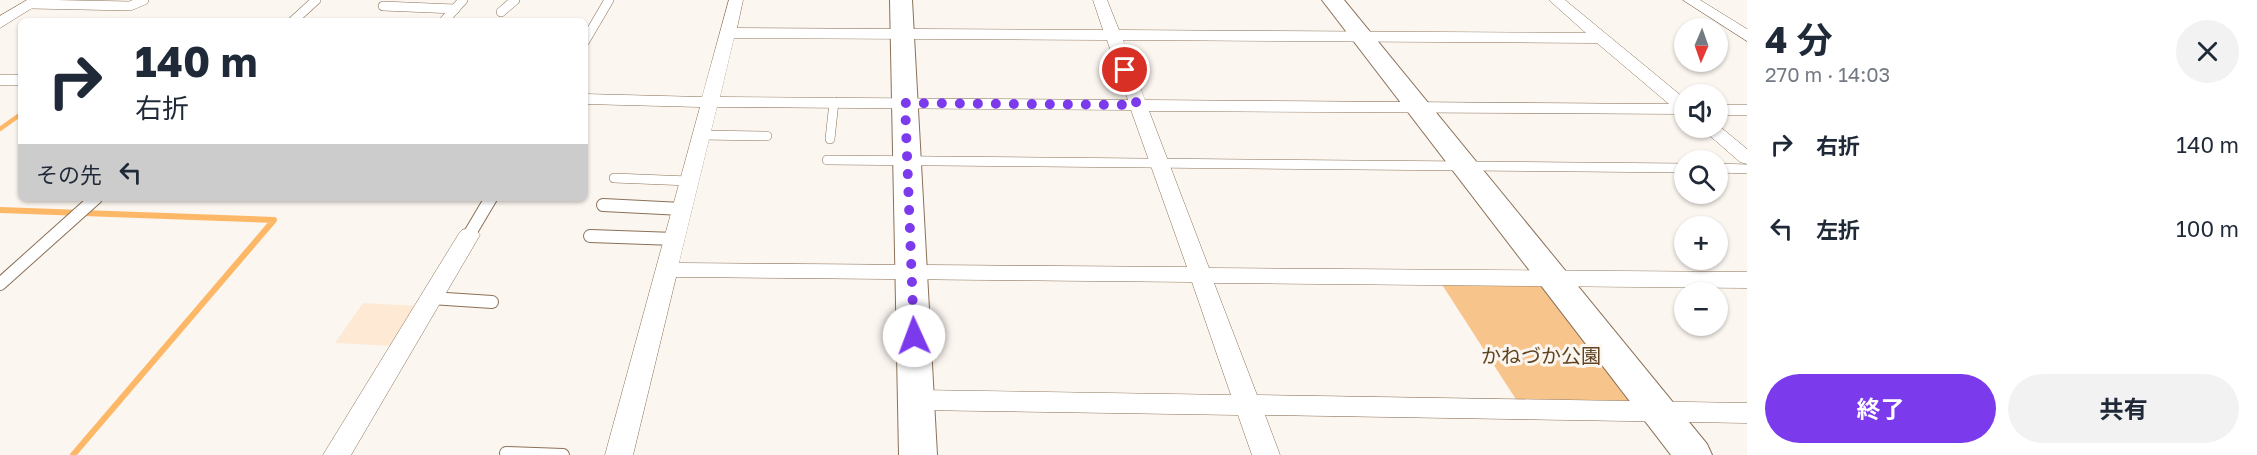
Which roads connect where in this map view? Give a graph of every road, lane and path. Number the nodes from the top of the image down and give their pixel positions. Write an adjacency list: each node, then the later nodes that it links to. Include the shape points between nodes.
1 (144, 0): 12 (lane, via 130,6)
2 (316, 0): 16 (lane)
3 (463, 0): 14 (lane)
4 (515, 0): 15 (lane)
5 (609, 0): 22 (lane)
6 (736, 0): 20 (street)
7 (901, 0): 21 (street)
8 (1100, 0): 23 (street)
9 (1333, 0): 25 (street)
10 (1556, 0): 26 (street)
11 (1690, 0): 24 (street)
12 (35, 2): 18 (street)
13 (383, 6): 14 (lane)
14 (455, 9): 17 (lane)
15 (501, 12)
16 (296, 18)
17 (447, 18)
18 (0, 24): 19 (street)
19 (18, 26)
20 (727, 33): 21 (street); 31 (street)
21 (902, 34): 23 (street); 33 (street)
22 (588, 35)
23 (1112, 36): 25 (street); 34 (street)
24 (1747, 36)
25 (1363, 38): 26 (street); 35 (street)
26 (1602, 38): 30 (street)
27 (0, 80): 28 (street)
28 (18, 80)
29 (588, 99): 31 (street)
30 (1674, 99)
31 (709, 101): 32 (street); 39 (street)
32 (834, 102): 33 (street); 42 (lane)
33 (905, 103): 34 (street); 45 (street)
34 (1137, 105): 35 (street); 46 (street)
35 (1418, 107): 36 (street); 47 (street)
36 (1674, 108)
37 (1728, 110): 38 (street)
38 (1747, 110)
39 (701, 135): 40 (lane); 52 (street)
40 (767, 136)
41 (1722, 138): 43 (street)
42 (830, 139)
43 (1747, 158)
44 (827, 160): 45 (lane)
45 (908, 161): 46 (lane); 61 (street)
46 (1160, 163): 47 (lane); 62 (street)
47 (1465, 166): 48 (lane); 63 (street)
48 (1674, 168)
49 (1728, 168): 50 (lane)
50 (1747, 169)
51 (614, 178): 52 (lane)
52 (689, 181): 56 (street)
53 (93, 201): 65 (lane)
54 (489, 201): 57 (lane)
55 (603, 205): 56 (lane)
56 (682, 209): 59 (street)
57 (469, 235): 66 (street)
58 (590, 236): 59 (lane)
59 (675, 238): 60 (street)
60 (667, 270): 61 (street); 75 (street)
61 (912, 271): 62 (street); 68 (street)
62 (1201, 275): 63 (street); 69 (street)
63 (1554, 279): 64 (street); 70 (street)
64 (1747, 280)
65 (0, 284)
66 (431, 298): 67 (lane); 73 (street)
67 (492, 302)
68 (916, 400): 69 (street); 76 (street)
69 (1247, 405): 70 (street); 77 (street)
70 (1658, 410): 71 (street); 78 (street)
71 (1747, 413)
72 (506, 453): 74 (lane)
73 (337, 455)
74 (563, 455)
75 (620, 455)
76 (918, 455)
77 (1266, 455)
78 (1693, 455)

